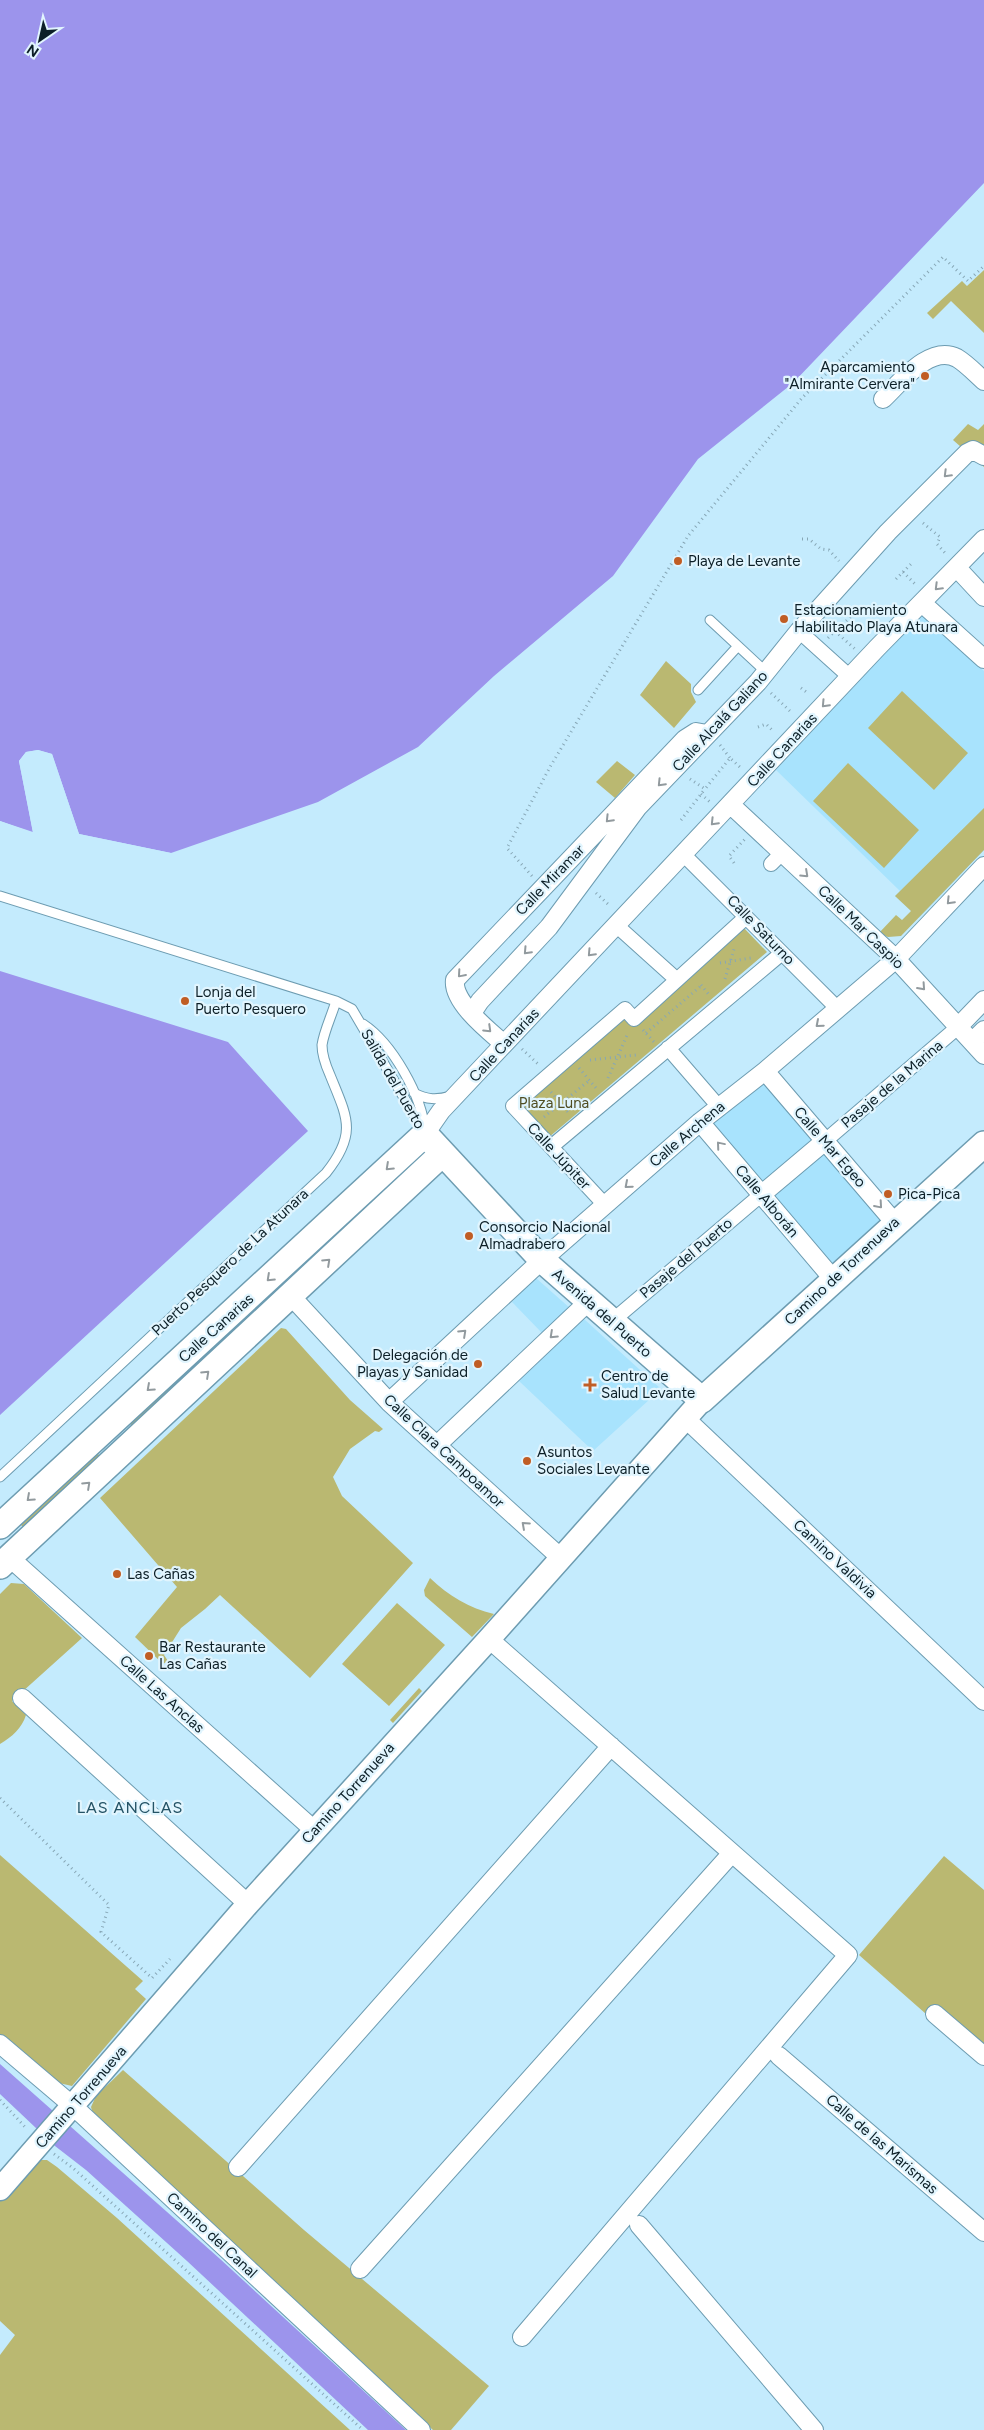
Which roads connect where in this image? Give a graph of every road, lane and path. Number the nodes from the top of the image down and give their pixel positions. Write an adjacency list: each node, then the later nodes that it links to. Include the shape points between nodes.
1 (984, 266): 36 (path, via 968,281 943,257 802,398 688,536 550,767 507,848)
2 (984, 381): 3 (street, via 956,357 940,354 928,358)
3 (883, 399)
4 (984, 456): 5 (street, Calle Alcalá Galiano, one-way to 5, via 978,451 970,452)
5 (908, 512): 8 (path, via 940,537 937,544); 15 (street, Calle Alcalá Galiano)
6 (984, 539): 8 (street, Calle Canarias)
7 (911, 564): 9 (path)
8 (957, 568): 11 (street); 12 (street, Calle Canarias, one-way to 12)
9 (903, 572): 10 (path); 12 (path)
10 (896, 579)
11 (984, 597)
12 (925, 600): 19 (street, Calle Canarias); 20 (street)
13 (855, 613): 16 (path)
14 (710, 620): 17 (lane)
15 (799, 631): 18 (street); 21 (street, Calle Alcalá Galiano)
16 (835, 631): 18 (path); 19 (path)
17 (738, 646): 21 (lane); 23 (lane)
18 (819, 648): 22 (street)
19 (866, 659): 22 (street, Calle Canarias)
20 (984, 659)
21 (762, 677): 24 (path); 25 (street, Calle Alcalá Galiano)
22 (850, 677): 24 (street, Calle Canarias, one-way to 24)
23 (698, 690)
24 (806, 725): 27 (street, Calle Canarias)
25 (707, 734): 26 (street, Calle Alcalá Galiano); 36 (street, Calle Miramar, one-way to 36, via 696,732 685,739)
26 (675, 768): 28 (path); 35 (street, Calle Alcalá Galiano, one-way to 35, via 638,807)
27 (754, 780): 28 (path, via 730,758); 29 (street, Calle Canarias)
28 (705, 789): 30 (path)
29 (731, 805): 31 (street, Calle Mar Caspio); 32 (street, Calle Canarias, one-way to 32)
30 (680, 820)
31 (755, 828): 33 (path, via 730,855); 41 (street, Calle Mar Caspio, one-way to 41, via 777,858)
32 (683, 854): 38 (street, Calle Saturno, via 728,896); 39 (street, Calle Canarias)
33 (734, 864)
34 (984, 866): 41 (street, Calle Archena, one-way to 41)
35 (582, 880): 39 (path); 52 (street, Calle Alcalá Galiano, one-way to 52, via 548,927)
36 (542, 888): 52 (street, Calle Miramar, one-way to 52, via 455,980 458,995)
37 (0, 896): 48 (lane)
38 (745, 918): 40 (street, Calle Saturno); 42 (path); 43 (street)
39 (620, 922): 44 (street); 57 (street, Calle Canarias, one-way to 57)
40 (782, 953): 42 (path); 49 (street); 50 (street, Calle Saturno)
41 (896, 959): 50 (street, Calle Archena); 55 (street, Calle Mar Caspio, one-way to 55)
42 (730, 961): 43 (path); 49 (path)
43 (687, 969): 44 (street); 45 (path)
44 (676, 979): 46 (street)
45 (702, 986): 49 (path); 51 (path)
46 (660, 996): 51 (path); 53 (street)
47 (984, 1000): 55 (street)
48 (336, 1001): 54 (lane, via 352,1009); 89 (lane, Puerto Pesquero de La Atunara, via 322,1045 326,1066 347,1120 347,1131 337,1159 319,1180)
49 (718, 1006): 59 (street)
50 (837, 1008): 62 (street, Calle Archena, one-way to 62)
51 (674, 1010): 56 (path)
52 (472, 1013): 57 (street, Calle Miramar, one-way to 57)
53 (634, 1019): 56 (path); 60 (path); 61 (street, via 625,1009)
54 (361, 1023): 65 (lane, via 386,1045); 73 (lane, Salida del Puerto)
55 (958, 1028): 58 (street, Calle Mar Caspio); 74 (street, Pasaje de la Marina)
56 (646, 1033): 59 (path)
57 (507, 1041): 63 (path); 66 (street, Calle Canarias)
58 (980, 1042)
59 (666, 1050): 60 (path); 67 (street); 69 (street)
60 (617, 1056): 61 (path); 67 (path)
61 (572, 1060): 63 (street); 64 (path)
62 (765, 1070): 69 (street, Calle Archena); 74 (street, Calle Mar Egeo)
63 (546, 1078): 68 (path); 72 (street, Calle Júpiter, via 513,1106)
64 (590, 1080): 67 (path); 68 (path)
65 (414, 1093): 66 (lane, via 433,1099); 73 (lane, via 424,1115)
66 (458, 1093): 73 (street, Calle Canarias)
67 (603, 1098): 71 (street)
68 (560, 1103): 71 (path); 72 (path)
69 (718, 1107): 70 (street, Calle Archena)
70 (700, 1122): 78 (street, Calle Alborán, one-way to 70); 79 (street, Calle Archena, one-way to 79)
71 (578, 1123): 76 (street)
72 (533, 1127): 76 (street, Calle Júpiter)
73 (425, 1134): 77 (main road, Avenida del Puerto); 90 (main road, Calle Canarias, one-way to 90)
74 (825, 1141): 78 (street); 80 (street, Calle Mar Egeo, one-way to 80)
75 (984, 1144): 80 (main road, Camino de Torrenueva)
76 (551, 1147): 79 (street, Calle Júpiter)
77 (442, 1154): 81 (main road, Avenida del Puerto); 83 (main road, Calle Canarias, one-way to 77)
78 (762, 1194): 82 (street, Calle Alborán); 85 (street, Pasaje del Puerto)
79 (605, 1205): 81 (street, Calle Archena)
80 (895, 1223): 82 (main road, Camino de Torrenueva)
81 (542, 1260): 84 (main road, Avenida del Puerto); 86 (street, Calle Archena, one-way to 81)
82 (834, 1280): 87 (main road, Camino de Torrenueva)
83 (291, 1296): 86 (street, Calle Clara Campoamor); 92 (main road, Calle Canarias, one-way to 83)
84 (588, 1302): 85 (main road, Avenida del Puerto); 88 (street, one-way to 88)
85 (611, 1322): 87 (main road, Avenida del Puerto)
86 (389, 1402): 88 (street, Calle Clara Campoamor)
87 (693, 1409): 91 (street, Camino Torrenueva); 95 (street, Camino Valdivia)
88 (437, 1445): 91 (street, Calle Clara Campoamor, one-way to 88)
89 (0, 1477)
90 (0, 1526)
91 (561, 1558): 93 (street, Camino Torrenueva)
92 (5, 1561): 98 (street, Calle Las Anclas)
93 (490, 1639): 96 (street); 98 (street, Camino Torrenueva)
94 (22, 1698): 100 (street)
95 (984, 1701)
96 (611, 1746): 99 (street); 109 (street)
97 (0, 1798): 101 (path, via 109,1905 101,1932 152,1978 176,1954)
98 (314, 1830): 100 (street, Camino Torrenueva)
99 (732, 1853): 113 (street); 114 (street, via 848,1956)
100 (248, 1904): 101 (street, Camino Torrenueva)
101 (193, 1969): 107 (street, Camino Torrenueva)
102 (935, 2014): 105 (street)
103 (0, 2044): 107 (street, Camino del Canal)
104 (780, 2056): 112 (street, Calle de las Marismas)
105 (984, 2056)
106 (0, 2100): 108 (path)
107 (70, 2110): 108 (street, Camino Torrenueva); 116 (street, Camino del Canal)
108 (42, 2142): 110 (street, Camino Torrenueva); 115 (path)
109 (238, 2167)
110 (0, 2189)
111 (639, 2225): 117 (street)
112 (984, 2232)
113 (360, 2269)
114 (522, 2337)
115 (363, 2430)
116 (421, 2430)
117 (814, 2430)

